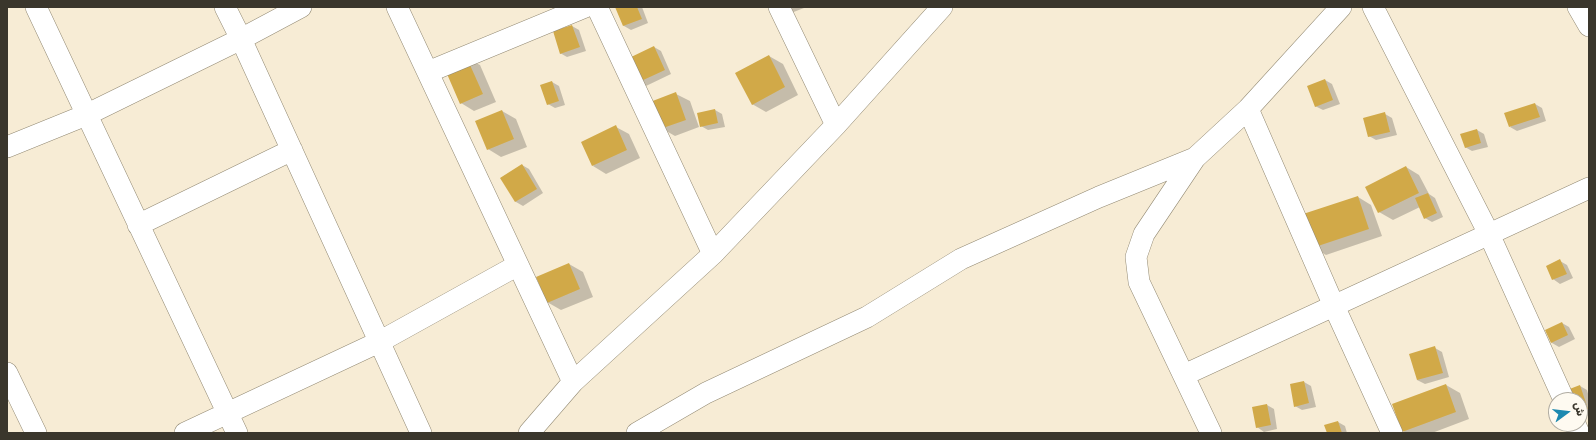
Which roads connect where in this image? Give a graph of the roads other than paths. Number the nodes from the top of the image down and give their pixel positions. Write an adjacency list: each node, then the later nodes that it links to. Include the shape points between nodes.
1 (36, 7): 16 (street)
2 (225, 7): 13 (street)
3 (301, 7): 13 (street)
4 (397, 7): 14 (street)
5 (585, 7): 14 (street)
6 (597, 7): 24 (street)
7 (779, 7): 17 (street)
8 (942, 7): 17 (street)
9 (1341, 7): 15 (street)
10 (1373, 7): 23 (street)
11 (1578, 7): 12 (street)
12 (1589, 26)
13 (241, 39): 16 (street); 19 (street)
14 (428, 72): 25 (street)
15 (1248, 109): 20 (street); 26 (street)
16 (86, 116): 18 (street); 22 (street)
17 (836, 125): 24 (street)
18 (7, 147)
19 (292, 150): 22 (street); 27 (street)
20 (1195, 158): 29 (street, via 1144,234 1136,257 1140,282); 38 (street, via 1099,197 962,259 867,317 706,393)
21 (1589, 188): 23 (street)
22 (138, 225): 32 (street)
23 (1489, 234): 26 (street); 31 (street)
24 (713, 254): 30 (street)
25 (518, 265): 27 (street); 30 (street)
26 (1334, 306): 29 (street); 40 (street)
27 (379, 342): 32 (street); 36 (street)
28 (7, 373): 33 (street)
29 (1184, 375): 39 (street)
30 (573, 382): 37 (street)
31 (1560, 392)
32 (228, 413): 34 (street); 35 (street)
33 (36, 433)
34 (185, 433)
35 (237, 433)
36 (420, 433)
37 (529, 433)
38 (637, 433)
39 (1211, 433)
40 (1392, 433)

